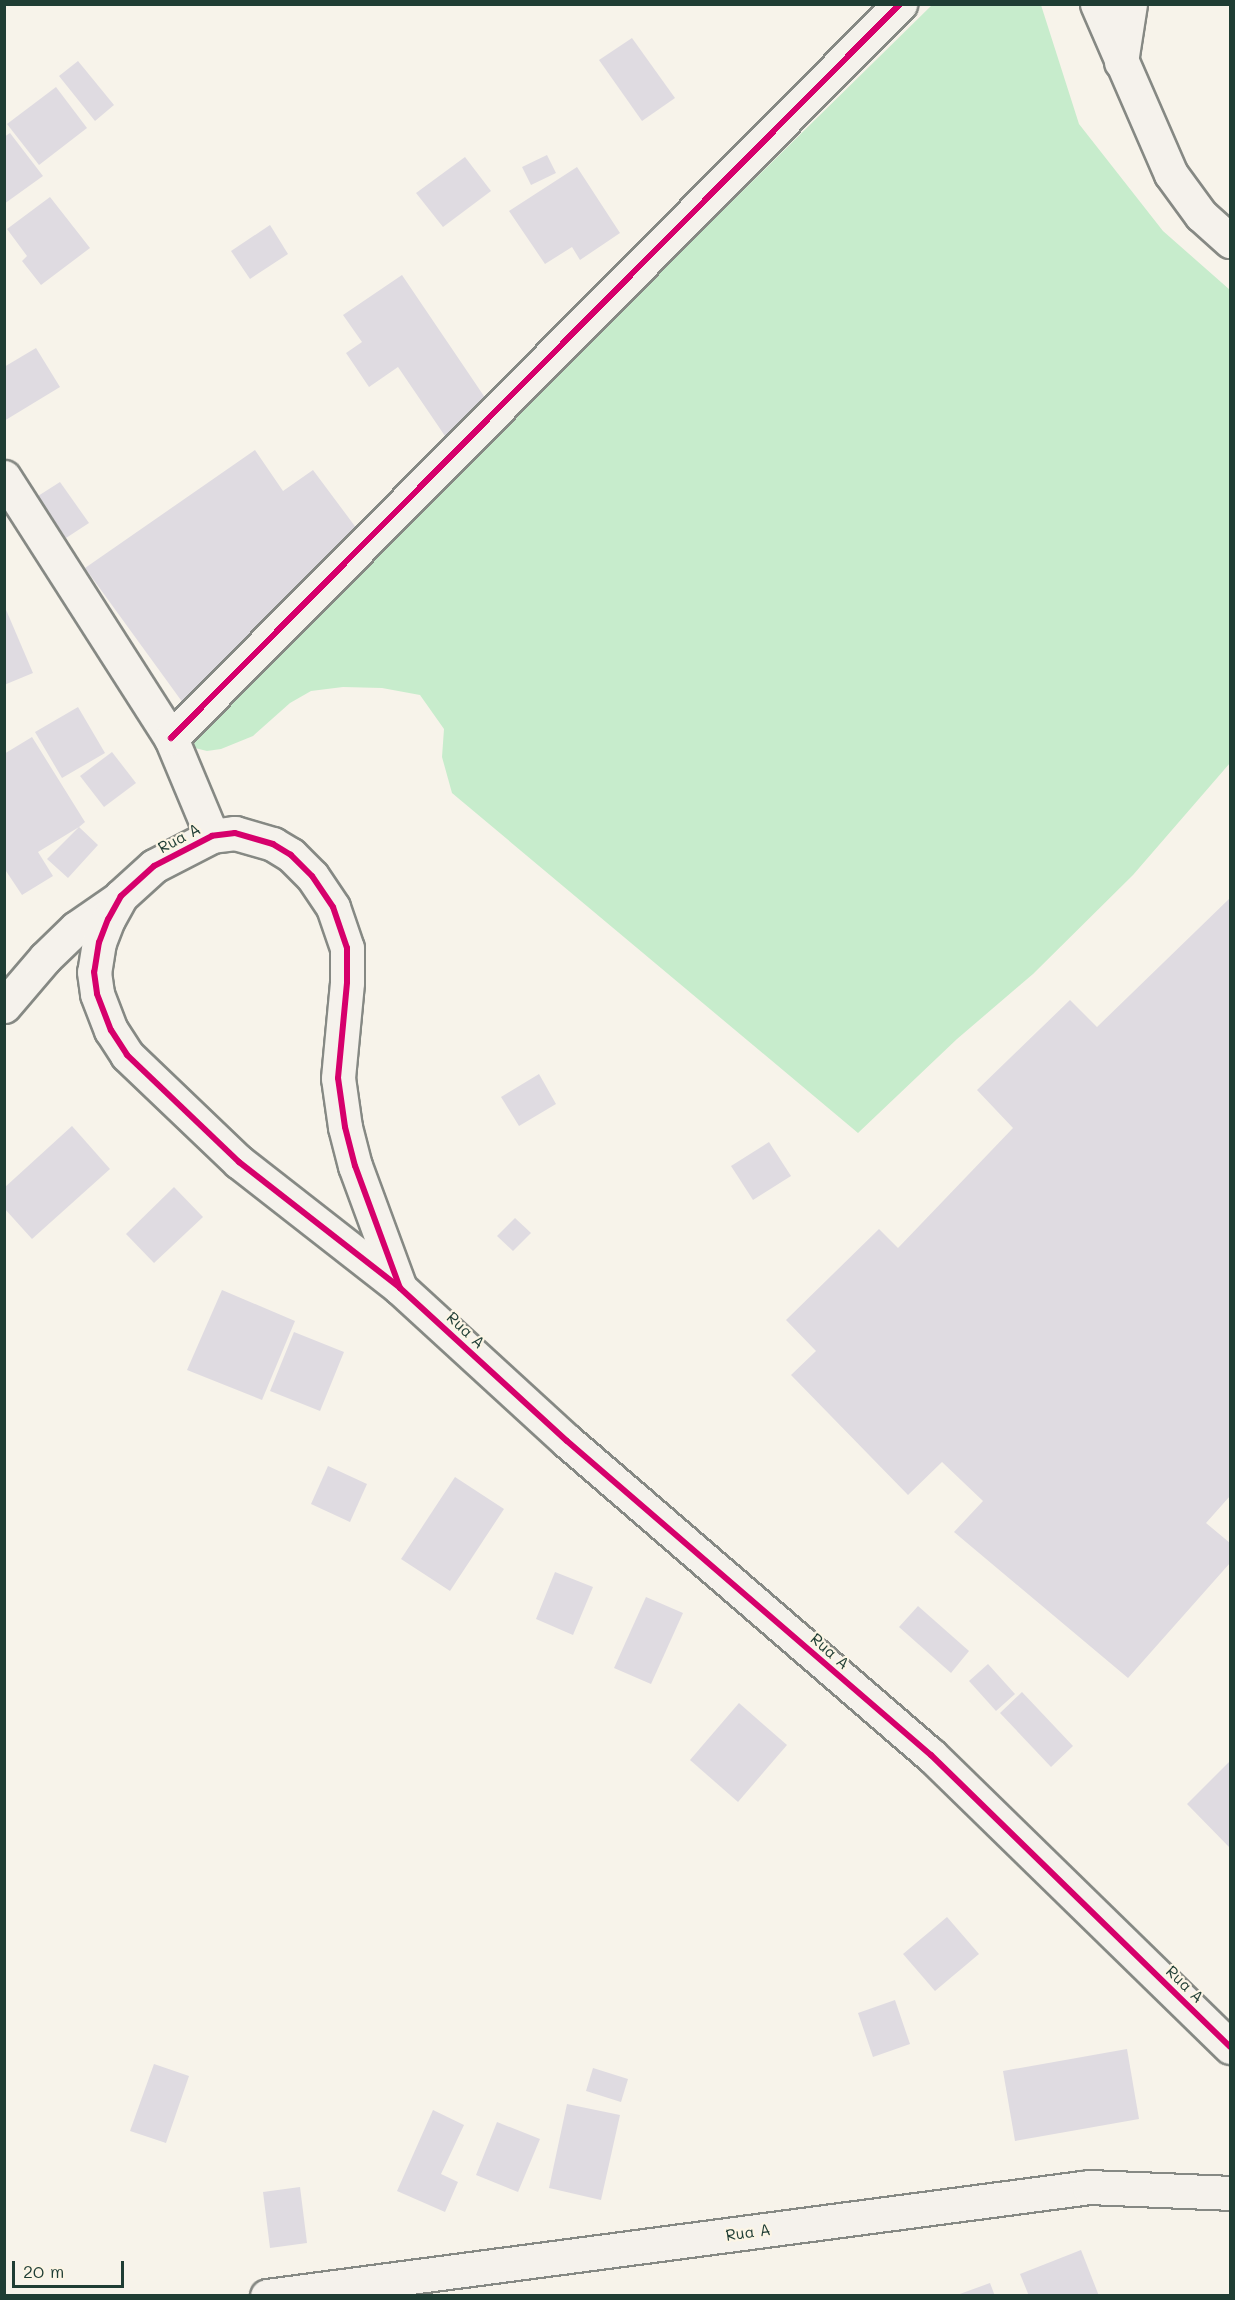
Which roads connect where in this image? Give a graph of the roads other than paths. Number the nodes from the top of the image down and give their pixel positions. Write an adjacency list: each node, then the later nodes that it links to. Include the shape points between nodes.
1 (900, 4): 7 (street)
2 (1097, 4): 4 (street)
3 (1130, 4): 4 (street)
4 (1121, 63): 5 (street, via 1171,174 1201,215)
5 (1230, 241)
6 (4, 477): 7 (street)
7 (171, 738): 8 (street)
8 (212, 836): 9 (street, Rua A, via 154,866); 11 (street, Rua A, via 235,833 273,844 312,876 333,907 347,948 338,1078 345,1127 355,1166)
9 (122, 896): 10 (street, via 76,928); 11 (street, Rua A, via 99,942 94,972 97,994 111,1030 127,1055 239,1162)
10 (4, 1006)
11 (400, 1288): 12 (street, Rua A, via 567,1441 931,1755)
12 (1230, 2047)
13 (1230, 2193): 14 (street, Rua A, via 1089,2187)
14 (267, 2295)

